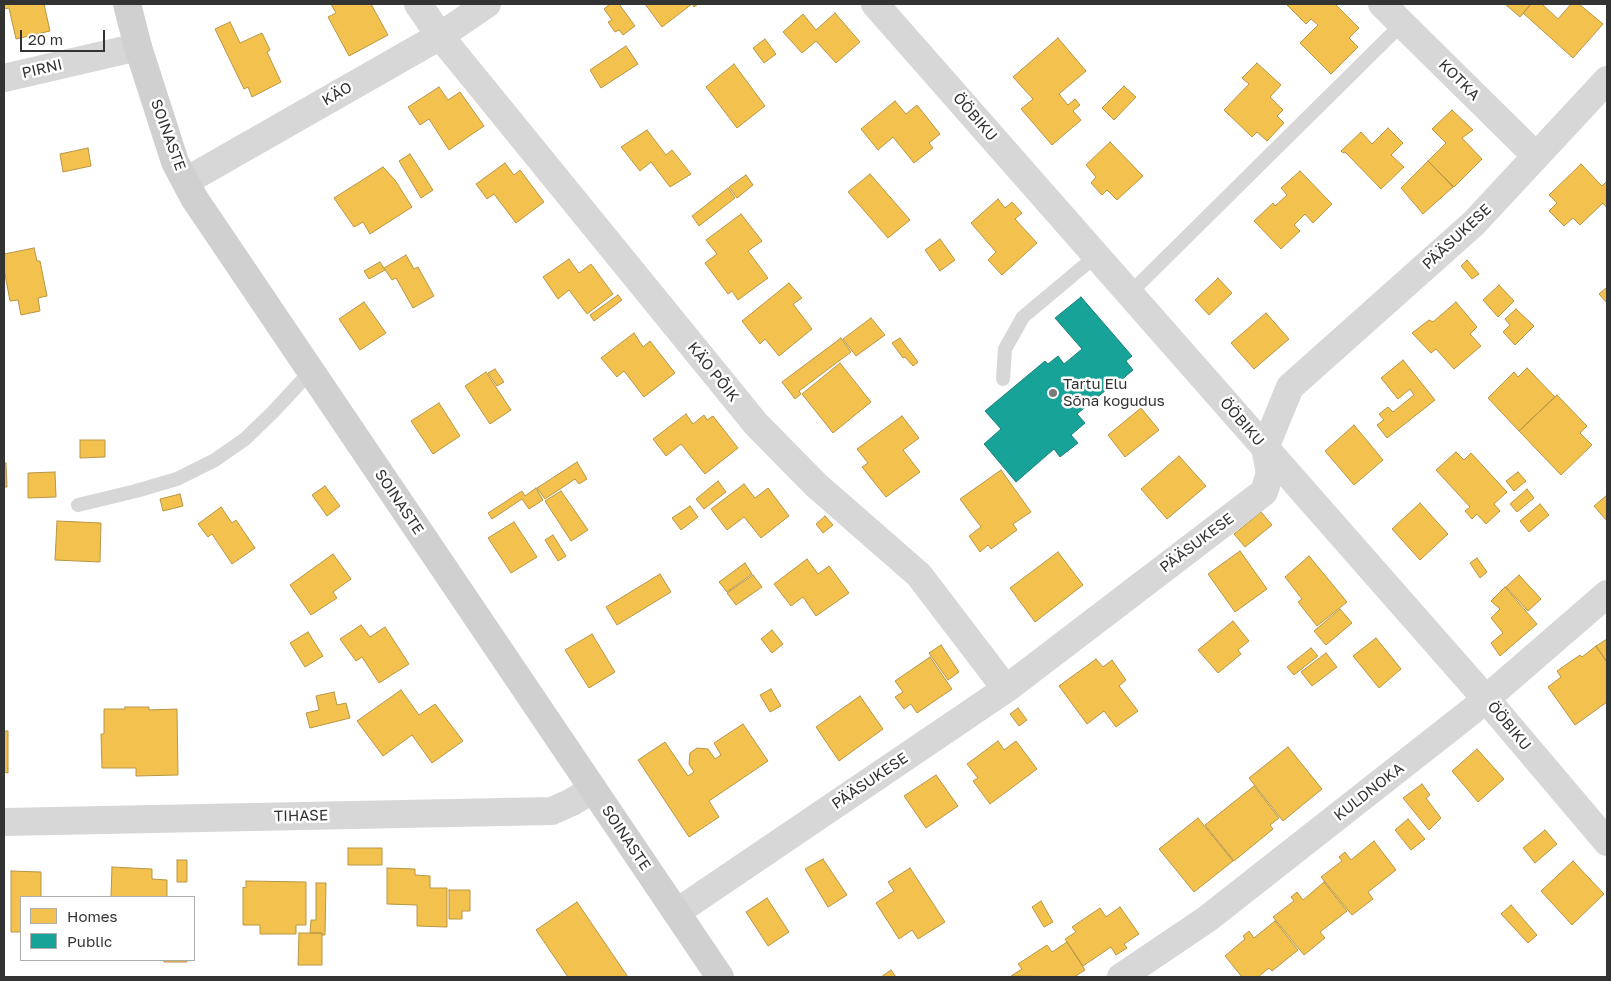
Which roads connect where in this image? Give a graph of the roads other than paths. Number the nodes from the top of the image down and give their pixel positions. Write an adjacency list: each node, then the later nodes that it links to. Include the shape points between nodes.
1 (126, 4): 8 (street, SOINASTE)
2 (418, 4): 7 (street, KÄO PÕIK)
3 (487, 4): 7 (street, KÄO)
4 (875, 4): 13 (street, ÖÖBIKU)
5 (1382, 4): 6 (street, KOTKA)
6 (1402, 24): 11 (street, KOTKA); 14 (lane)
7 (440, 36): 12 (street, KÄO); 20 (street, KÄO PÕIK, via 756,424 816,485 919,575)
8 (138, 47): 9 (street, PIRNI); 12 (street, SOINASTE, via 176,162)
9 (4, 78)
10 (1607, 80): 11 (street, PÄÄSUKESE)
11 (1536, 156): 17 (street, PÄÄSUKESE, via 1474,223 1290,387)
12 (186, 181): 15 (street, SOINASTE, via 194,198)
13 (1096, 255): 14 (street, ÖÖBIKU); 16 (lane, via 1024,316 1005,349)
14 (1130, 294): 17 (street, ÖÖBIKU)
15 (310, 371): 18 (lane, via 245,439 215,460 176,479); 22 (street, SOINASTE)
16 (1003, 379)
17 (1265, 448): 20 (street, PÄÄSUKESE, via 1270,473 1264,492); 21 (street, ÖÖBIKU)
18 (78, 504)
19 (1607, 594): 21 (street, KULDNOKA)
20 (1006, 689): 25 (street, PÄÄSUKESE)
21 (1486, 699): 24 (street, ÖÖBIKU); 27 (street, KULDNOKA, via 1207,919)
22 (593, 789): 23 (street, TIHASE, via 552,810); 25 (street, SOINASTE)
23 (4, 822)
24 (1607, 842)
25 (677, 912): 26 (street, SOINASTE)
26 (720, 977)
27 (1121, 977)

